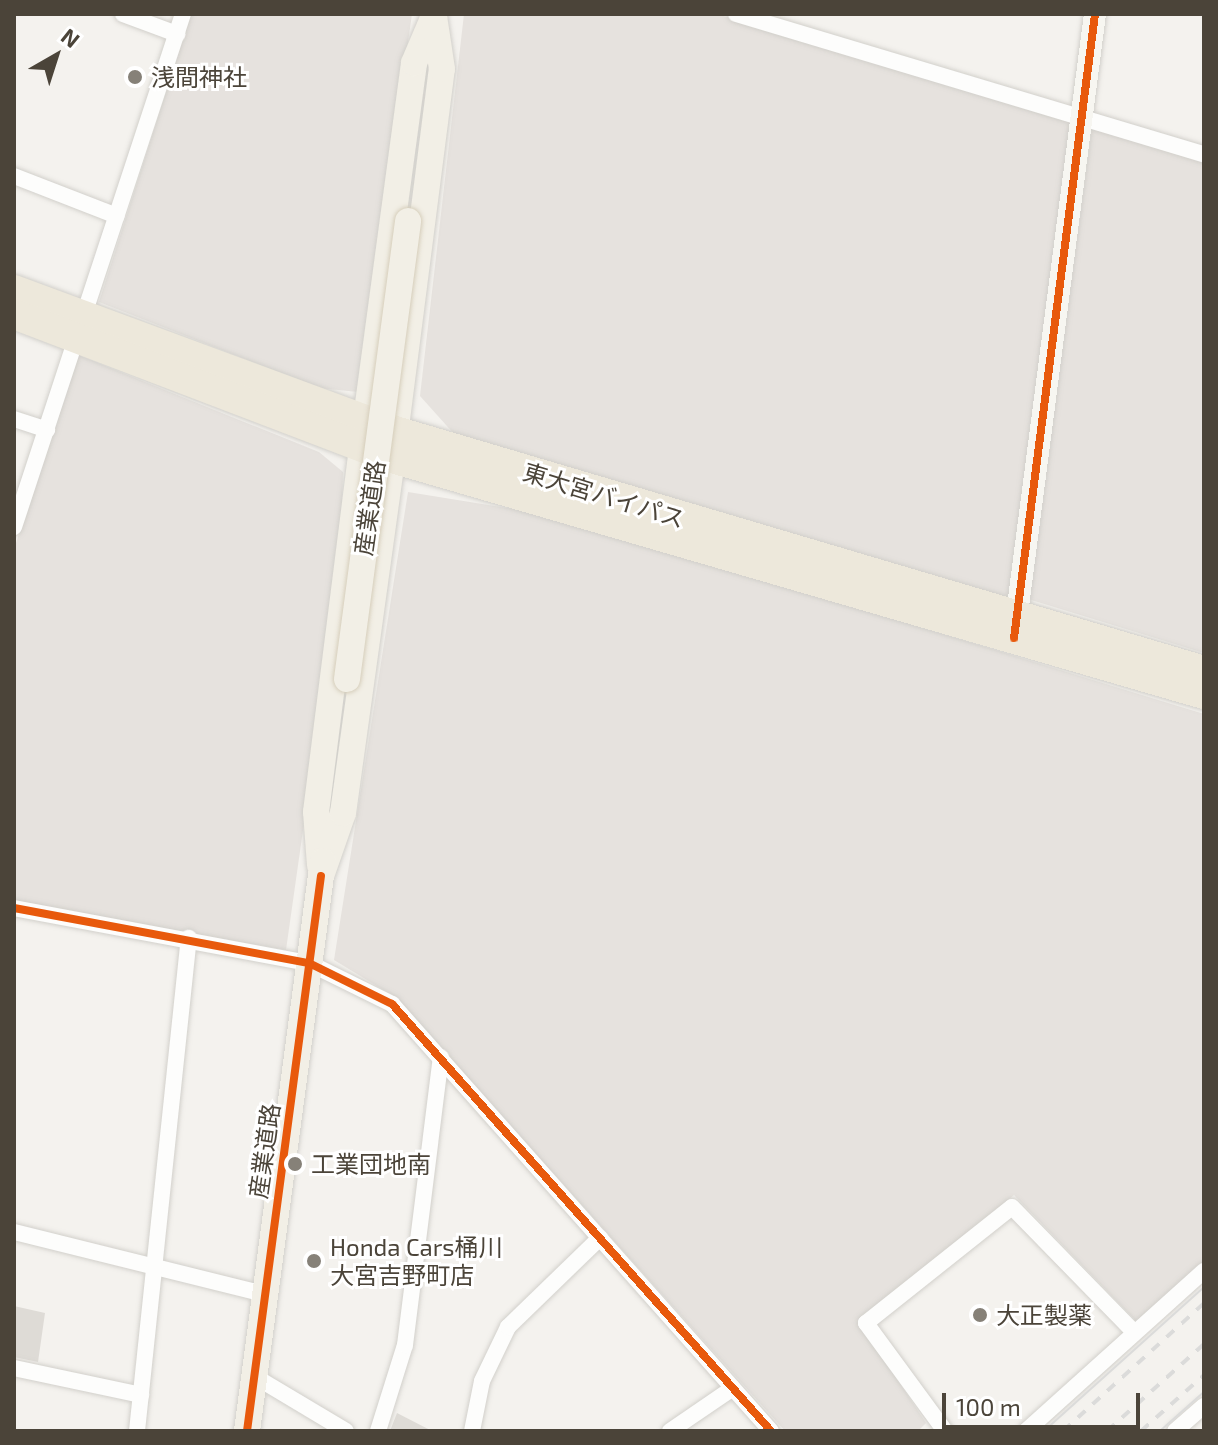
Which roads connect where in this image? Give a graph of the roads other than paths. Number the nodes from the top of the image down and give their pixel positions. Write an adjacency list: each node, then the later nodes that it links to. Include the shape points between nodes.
1 (123, 14): 8 (street)
2 (183, 14): 8 (street)
3 (736, 14): 7 (street)
4 (803, 14): 7 (street)
5 (1095, 14): 9 (street)
6 (434, 15): 18 (main road, via 414,63); 19 (main road, via 442,69); 24 (main road, 産業道路, bridge)
7 (798, 32): 9 (street)
8 (177, 34): 12 (street)
9 (1082, 116): 10 (street); 21 (street)
10 (1204, 154)
11 (14, 176): 12 (street)
12 (117, 216): 15 (street)
13 (14, 290): 15 (highway, 東大宮バイパス)
14 (14, 314): 15 (highway, 東大宮バイパス)
15 (81, 327): 17 (street); 18 (highway, 東大宮バイパス)
16 (14, 419): 17 (street)
17 (47, 430): 20 (street)
18 (364, 435): 19 (highway, 東大宮バイパス); 24 (main road, via 316,812)
19 (393, 444): 21 (highway, 東大宮バイパス); 24 (main road, via 343,813)
20 (14, 527)
21 (1015, 627): 22 (highway, 東大宮バイパス); 23 (highway, 東大宮バイパス)
22 (1204, 671)
23 (1204, 694)
24 (321, 876): 27 (main road, 産業道路)
25 (14, 908): 26 (street)
26 (189, 938): 27 (street); 31 (street)
27 (309, 963): 28 (street, via 392,1004); 33 (main road, 産業道路)
28 (441, 1057): 30 (street); 44 (street, via 405,1345)
29 (14, 1235): 31 (street)
30 (600, 1238): 37 (street); 45 (street, via 508,1327 482,1381)
31 (153, 1268): 33 (street); 38 (street)
32 (1204, 1271): 34 (street)
33 (265, 1294): 36 (main road, 産業道路)
34 (1134, 1332): 40 (street, via 1012,1207 866,1323); 48 (street)
35 (14, 1368): 38 (street)
36 (254, 1376): 42 (main road, 産業道路); 43 (street)
37 (733, 1388): 46 (street); 47 (street)
38 (141, 1395): 41 (street)
39 (1204, 1406): 49 (street)
40 (937, 1428)
41 (137, 1431)
42 (247, 1431)
43 (346, 1431)
44 (378, 1431)
45 (472, 1431)
46 (670, 1431)
47 (771, 1431)
48 (1026, 1431)
49 (1175, 1431)

